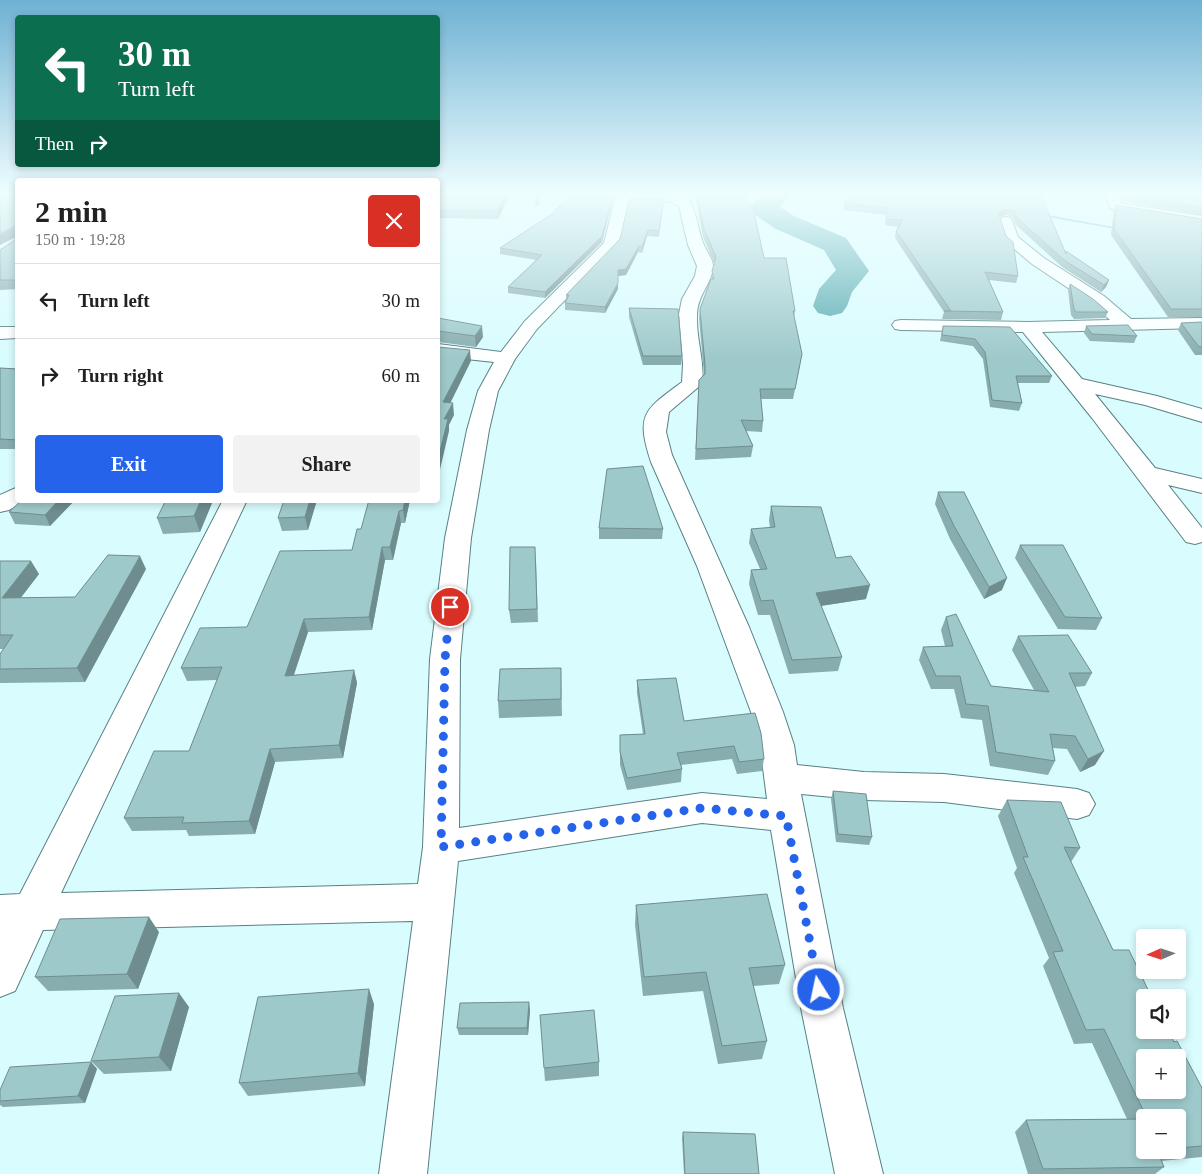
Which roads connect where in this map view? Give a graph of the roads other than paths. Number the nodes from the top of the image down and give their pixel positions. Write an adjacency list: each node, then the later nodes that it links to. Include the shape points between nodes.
1 (605, 250): 11 (street, via 531,326)
2 (699, 250): 20 (street, via 705,261 704,272 691,295 686,321 694,363 692,384 661,406 656,417 657,444 754,675 778,745)
3 (1024, 250): 6 (street, via 1098,300)
4 (1202, 323): 6 (street)
5 (901, 325): 7 (street)
6 (1128, 325): 7 (street)
7 (1028, 327): 12 (street)
8 (0, 332): 9 (street)
9 (15, 332)
10 (440, 350): 11 (street)
11 (506, 358): 23 (street, via 488,392 458,538 445,659)
12 (1073, 383): 13 (street, via 1150,400); 14 (street)
13 (1202, 416)
14 (1146, 473): 15 (street); 19 (street)
15 (1202, 486)
16 (15, 496): 18 (street)
17 (233, 503): 25 (street)
18 (0, 505)
19 (1195, 536)
20 (782, 778): 21 (street, via 864,786 944,788); 22 (street)
21 (1077, 804)
22 (786, 816): 23 (street, via 702,808); 28 (street, via 822,1008)
23 (441, 847): 24 (street)
24 (434, 902): 25 (street); 27 (street)
25 (16, 912): 26 (street)
26 (0, 976)
27 (403, 1174)
28 (859, 1174)

